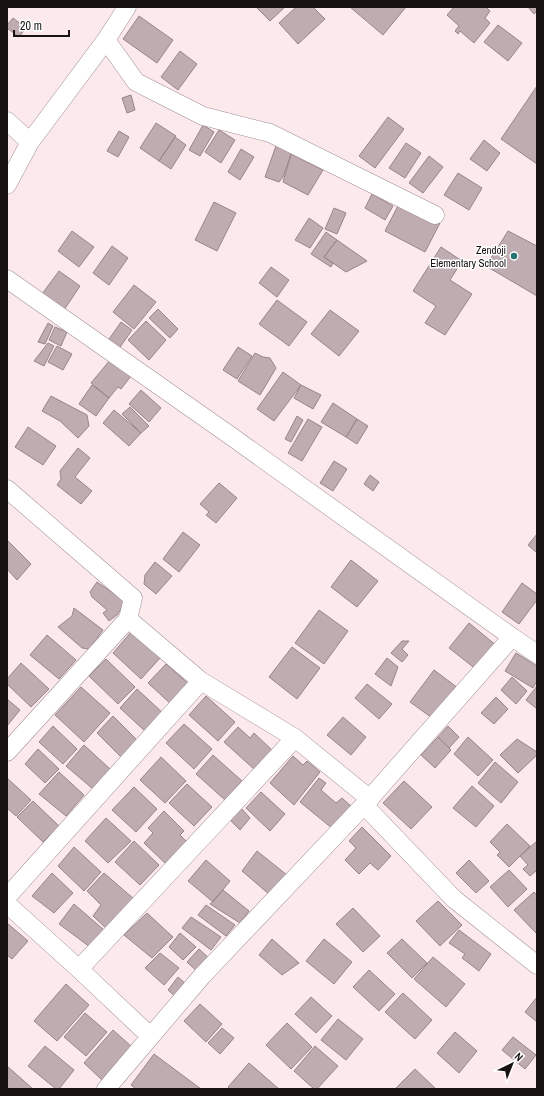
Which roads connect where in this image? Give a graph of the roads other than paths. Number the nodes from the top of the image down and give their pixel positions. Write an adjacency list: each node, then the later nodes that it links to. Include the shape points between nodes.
1 (127, 7): 2 (street)
2 (106, 40): 4 (street); 6 (street, via 136,82 203,116 270,134)
3 (7, 121): 4 (street)
4 (30, 142): 5 (street)
5 (7, 185)
6 (435, 215)
7 (7, 279): 10 (street)
8 (7, 489): 9 (street, via 133,598)
9 (128, 619): 12 (street); 14 (street)
10 (512, 637): 11 (street); 15 (street)
11 (537, 654)
12 (201, 681): 13 (street); 16 (street)
13 (295, 738): 15 (street); 19 (street)
14 (7, 752)
15 (367, 802): 18 (street, via 454,899); 20 (street, via 202,976)
16 (7, 897)
17 (7, 904): 19 (street)
18 (537, 965)
19 (79, 969): 20 (street)
20 (150, 1036): 21 (street)
21 (106, 1089)

